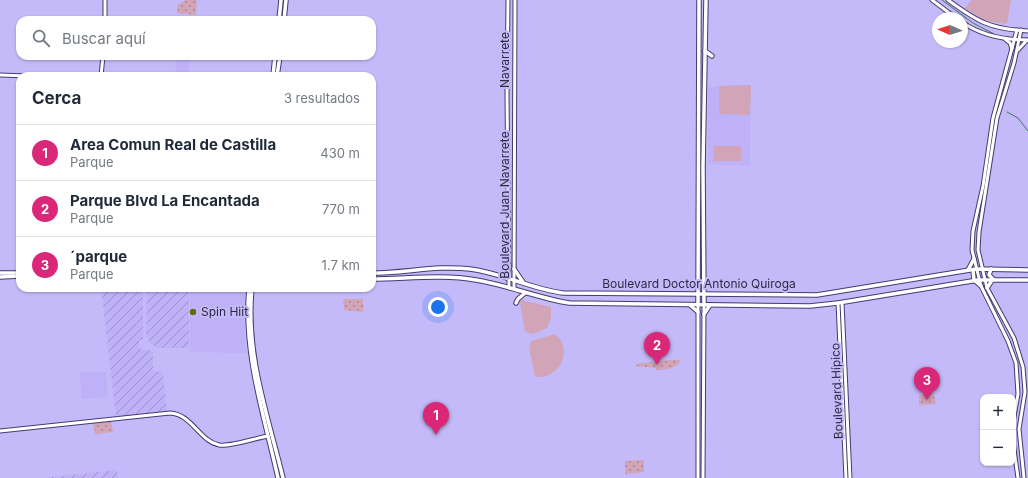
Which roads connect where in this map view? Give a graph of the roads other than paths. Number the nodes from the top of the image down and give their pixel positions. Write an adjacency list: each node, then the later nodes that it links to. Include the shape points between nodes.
1 (105, 0): 13 (street)
2 (281, 0): 10 (main road)
3 (286, 0): 11 (main road)
4 (508, 0): 39 (street, Navarrete)
5 (515, 0): 40 (street, Navarrete)
6 (699, 0): 35 (main road)
7 (706, 0): 24 (main road)
8 (932, 0): 12 (street)
9 (948, 0): 17 (street, via 983,23 998,28)
10 (280, 11): 11 (main road); 14 (main road)
11 (284, 12): 15 (main road)
12 (948, 12)
13 (104, 16)
14 (279, 16)
15 (284, 16)
16 (968, 26): 19 (street, via 979,32)
17 (1019, 30): 18 (street); 20 (street); 21 (street)
18 (1028, 31)
19 (1004, 38): 20 (street); 23 (street)
20 (1015, 40): 21 (street); 23 (street)
21 (1020, 40): 22 (street); 25 (street)
22 (1028, 40): 25 (street)
23 (1013, 50): 47 (street, via 993,118 983,186 973,231)
24 (705, 51): 26 (main road); 36 (main road)
25 (1017, 52): 50 (street, via 997,118 979,232 978,250)
26 (712, 56)
27 (102, 60): 30 (street)
28 (275, 60): 31 (main road)
29 (279, 60): 32 (main road)
30 (101, 72)
31 (273, 72)
32 (278, 72)
33 (0, 75): 34 (street)
34 (16, 76)
35 (699, 84): 36 (main road); 37 (main road)
36 (704, 92): 38 (main road)
37 (699, 96): 38 (main road); 41 (main road)
38 (704, 104): 42 (main road)
39 (507, 120): 48 (street, Boulevard Juan Navarrete)
40 (514, 120): 51 (street, Boulevard Juan Navarrete)
41 (699, 163): 42 (main road); 43 (main road)
42 (703, 167): 44 (main road)
43 (698, 209): 44 (main road, via 700,215); 45 (main road)
44 (704, 216): 46 (main road)
45 (698, 235): 46 (main road, via 700,253); 69 (main road)
46 (704, 256): 70 (main road)
47 (974, 259): 52 (street); 54 (main road)
48 (509, 268): 51 (street, via 512,272); 58 (main road); 61 (street, Boulevard Juan Navarrete)
49 (991, 268): 50 (main road, Boulevard Doctor Antonio Quiroga); 53 (main road, Boulevard Doctor Antonio Quiroga); 64 (main road, via 989,274)
50 (982, 269): 52 (main road, Boulevard Doctor Antonio Quiroga); 63 (street)
51 (514, 270): 65 (street, Boulevard Juan Navarrete); 68 (main road)
52 (974, 270): 54 (main road, Boulevard Doctor Antonio Quiroga); 66 (main road)
53 (1028, 270)
54 (968, 271): 81 (main road, Boulevard Doctor Antonio Quiroga, via 823,295)
55 (0, 273): 56 (main road)
56 (16, 273)
57 (376, 273): 58 (main road, Boulevard Doctor Antonio Quiroga, via 454,268)
58 (500, 275): 61 (main road, Boulevard Doctor Antonio Quiroga)
59 (16, 276): 60 (main road)
60 (0, 277)
61 (509, 278): 65 (main road, Boulevard Doctor Antonio Quiroga); 72 (street, Boulevard Juan Navarrete)
62 (376, 279): 72 (main road, Boulevard Doctor Antonio Quiroga, via 452,277)
63 (984, 279): 64 (main road, Boulevard Doctor Antonio Quiroga); 66 (main road, Boulevard Doctor Antonio Quiroga); 73 (street)
64 (993, 279): 67 (main road, Boulevard Doctor Antonio Quiroga); 73 (main road)
65 (514, 280): 68 (main road, Boulevard Doctor Antonio Quiroga); 74 (street, Boulevard Juan Navarrete)
66 (976, 280): 71 (main road); 83 (main road, Boulevard Doctor Antonio Quiroga)
67 (1028, 280)
68 (525, 284): 78 (main road, Boulevard Doctor Antonio Quiroga, via 563,293)
69 (698, 286): 78 (main road); 79 (main road)
70 (704, 286): 80 (main road); 81 (main road)
71 (981, 286): 95 (street, via 1016,363)
72 (509, 288): 74 (main road, Boulevard Doctor Antonio Quiroga)
73 (987, 288): 99 (street, via 1014,338 1023,367 1025,392 1019,429)
74 (514, 289): 77 (main road, Boulevard Doctor Antonio Quiroga)
75 (250, 292): 98 (main road, via 247,315 249,344)
76 (251, 292): 102 (main road, via 253,351)
77 (525, 293): 82 (main road); 84 (main road, Boulevard Doctor Antonio Quiroga, via 548,300 568,302)
78 (691, 295): 79 (main road, Boulevard Doctor Antonio Quiroga)
79 (698, 295): 80 (main road, Boulevard Doctor Antonio Quiroga); 85 (main road)
80 (704, 295): 81 (main road, Boulevard Doctor Antonio Quiroga); 86 (main road)
81 (712, 295)
82 (516, 303)
83 (840, 303): 87 (main road, Boulevard Doctor Antonio Quiroga, via 810,306); 91 (street, Boulevard Hípico); 105 (street, Boulevard Hípico)
84 (689, 304): 85 (main road, Boulevard Doctor Antonio Quiroga); 88 (main road)
85 (698, 304): 86 (main road, Boulevard Doctor Antonio Quiroga); 88 (street)
86 (704, 304): 87 (main road, Boulevard Doctor Antonio Quiroga); 89 (street)
87 (711, 305): 89 (main road, via 706,308)
88 (698, 312): 90 (street)
89 (704, 314): 93 (street)
90 (699, 377): 93 (street, via 701,387); 94 (street)
91 (845, 378): 92 (street); 106 (street, Boulevard Hípico)
92 (850, 380)
93 (705, 388): 96 (street)
94 (699, 398): 96 (street, via 703,399); 103 (street)
95 (1016, 400)
96 (705, 422): 104 (street)
97 (0, 431): 98 (street, via 170,413 182,415 218,445)
98 (268, 436): 101 (main road)
99 (1022, 462): 100 (street); 108 (street)
100 (1016, 463): 107 (street)
101 (278, 478)
102 (283, 478)
103 (698, 478)
104 (703, 478)
105 (846, 478)
106 (850, 478)
107 (1018, 478)
108 (1024, 478)

